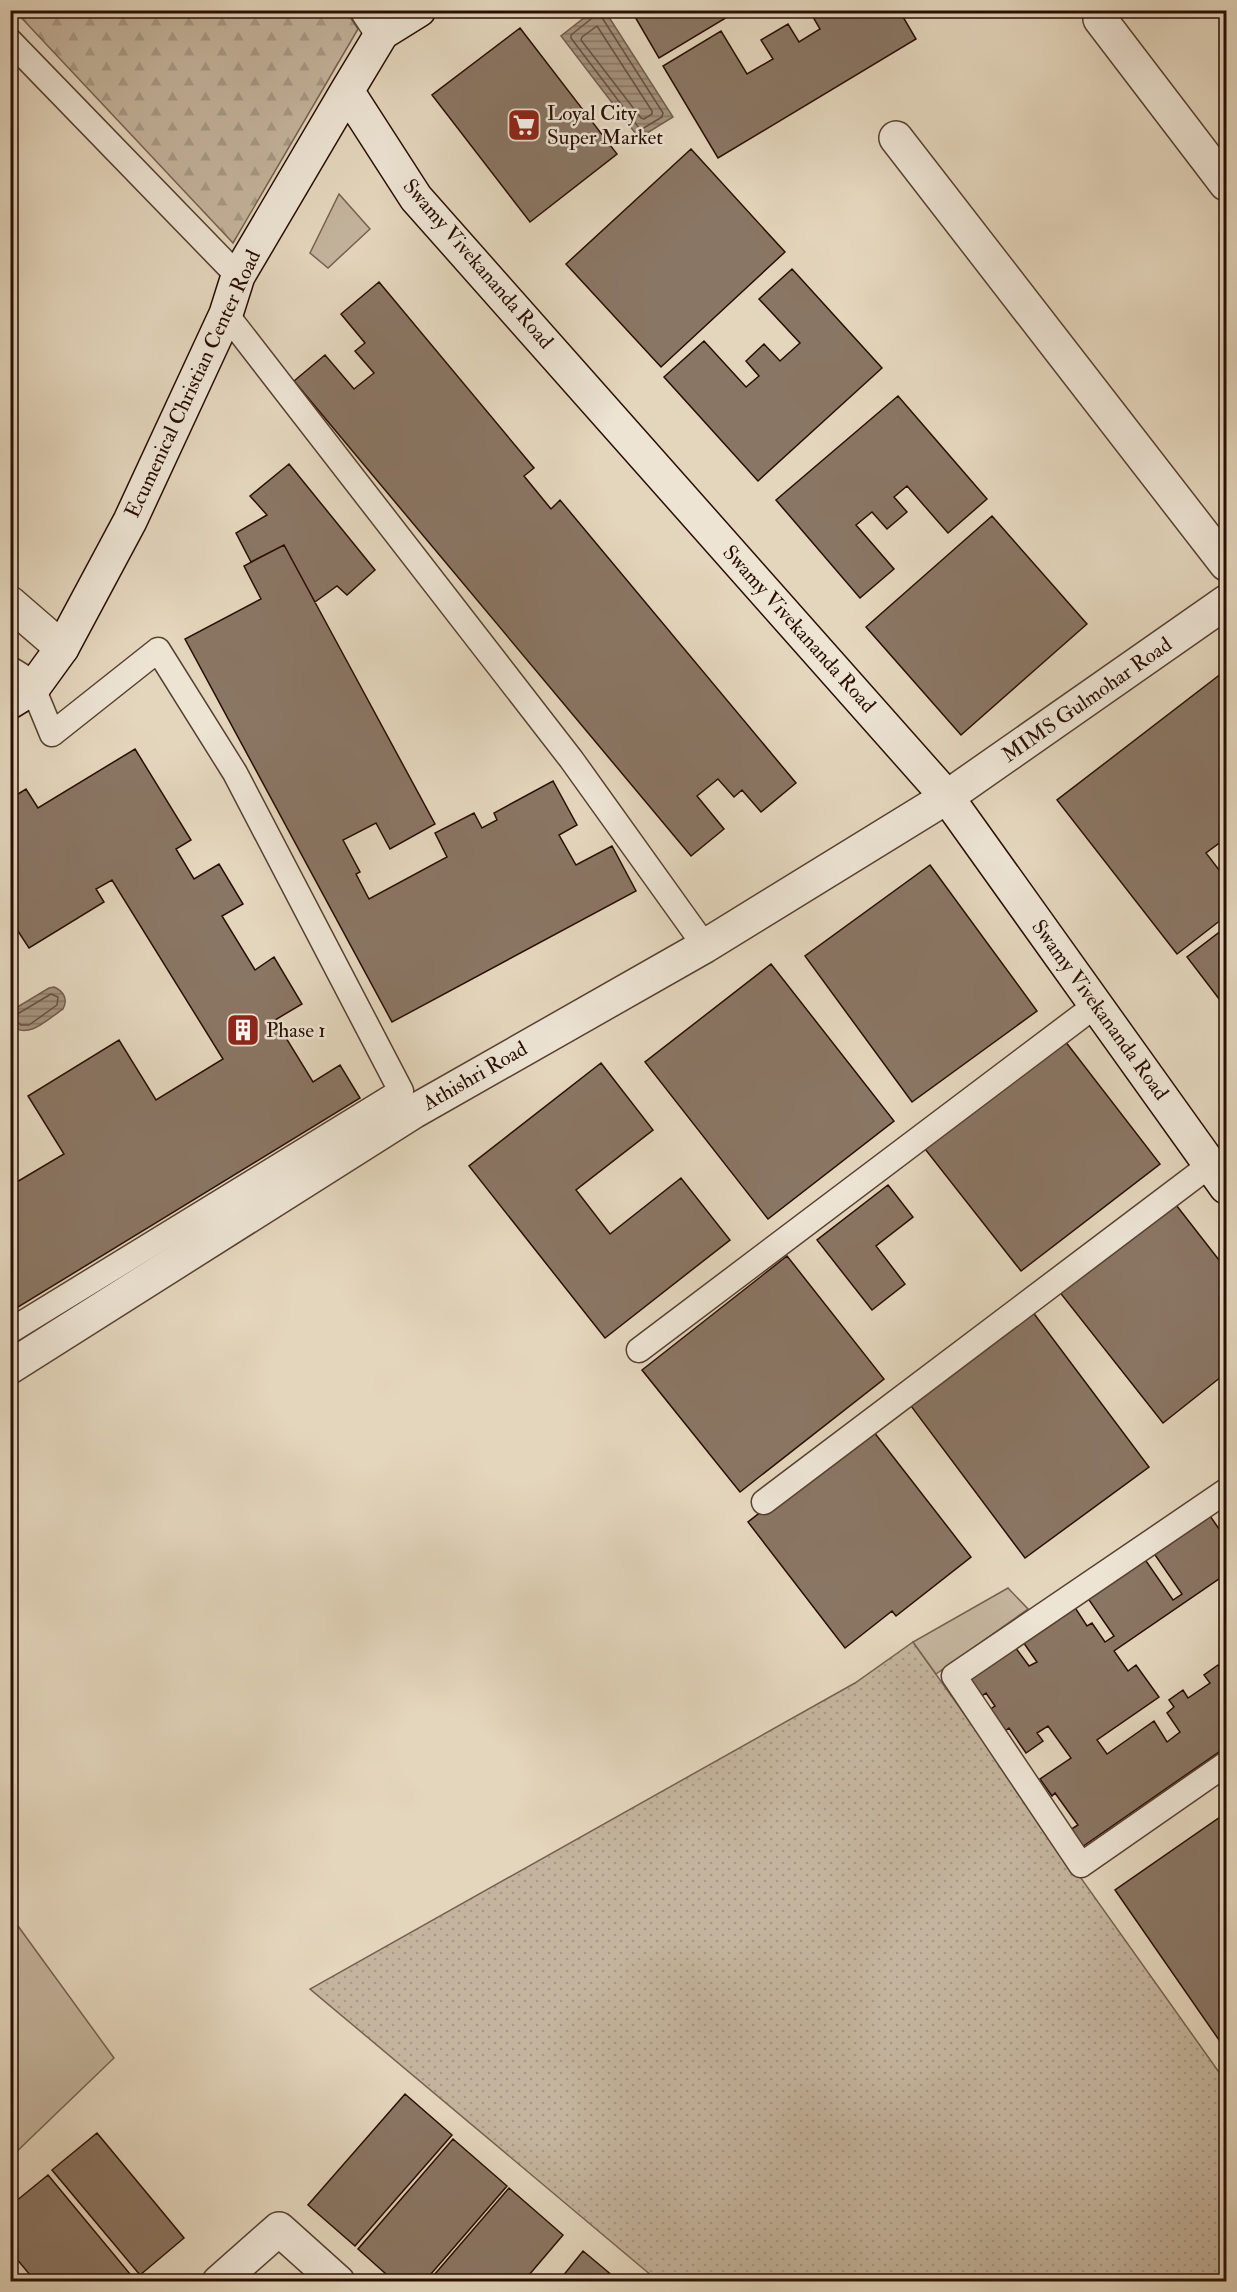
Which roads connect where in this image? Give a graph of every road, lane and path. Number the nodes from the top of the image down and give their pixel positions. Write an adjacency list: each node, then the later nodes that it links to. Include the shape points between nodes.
1 (419, 10): 3 (street, Ecumenical Christian Center Road)
2 (1100, 19): 7 (street)
3 (375, 22): 5 (street, Ecumenical Christian Center Road)
4 (10, 41): 8 (lane)
5 (347, 91): 8 (street, Ecumenical Christian Center Road); 15 (street, Swamy Vivekananda Road, via 416,198)
6 (896, 138): 10 (street)
7 (1227, 184)
8 (238, 276): 9 (street, Ecumenical Christian Center Road)
9 (226, 315): 13 (street, Ecumenical Christian Center Road, via 130,521); 16 (lane, via 571,759)
10 (1227, 564)
11 (1227, 602): 15 (street, MIMS Gulmohar Road)
12 (10, 603): 13 (street)
13 (62, 648): 14 (street, Ecumenical Christian Center Road)
14 (18, 688): 19 (lane, via 52,734 158,650 235,773 401,1091)
15 (947, 796): 16 (street, Athishri Road); 17 (street, Swamy Vivekananda Road)
16 (705, 946): 21 (street, Athishri Road, via 413,1112)
17 (1096, 1005): 18 (street, Swamy Vivekananda Road); 20 (lane)
18 (1219, 1176): 23 (lane)
19 (10, 1331)
20 (639, 1350)
21 (10, 1367)
22 (1227, 1491): 24 (lane, via 954,1676 1081,1865)
23 (764, 1502)
24 (1227, 1764)
25 (219, 2282): 26 (street, via 279,2229)
26 (338, 2282)

